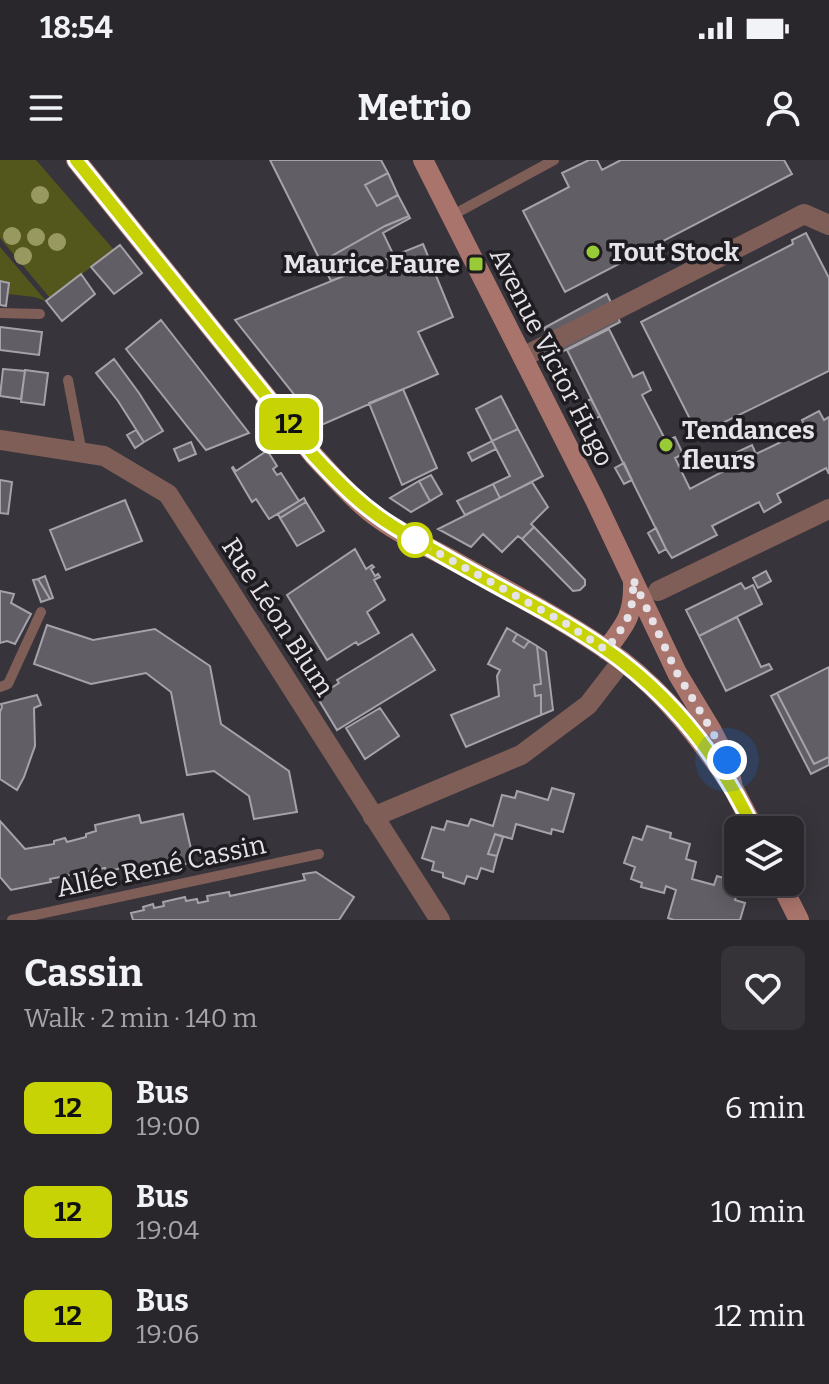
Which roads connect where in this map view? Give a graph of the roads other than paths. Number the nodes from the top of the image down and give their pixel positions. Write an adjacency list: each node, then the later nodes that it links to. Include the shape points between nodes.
1 (76, 160): 16 (street, via 314,456 371,513)
2 (423, 160): 4 (street, Avenue Victor Hugo)
3 (554, 160): 4 (lane)
4 (451, 216): 8 (street, Avenue Victor Hugo)
5 (829, 225): 8 (street, via 804,214)
6 (0, 313): 7 (lane)
7 (40, 314)
8 (523, 357): 13 (street, Avenue Victor Hugo)
9 (68, 380): 11 (lane)
10 (0, 440): 11 (street, Rue Léon Blum)
11 (82, 453): 20 (street, Rue Léon Blum, via 104,456 168,494)
12 (829, 509): 14 (street)
13 (633, 579): 16 (street, via 633,597); 18 (street, Avenue Victor Hugo, via 677,673 727,760)
14 (658, 591)
15 (41, 612): 17 (lane, via 8,684)
16 (614, 655): 18 (street, via 685,723); 20 (street, via 588,705 521,755)
17 (0, 687)
18 (733, 788): 19 (street, Avenue Victor Hugo)
19 (748, 816)
20 (373, 817): 24 (street, Rue Léon Blum)
21 (319, 854): 23 (lane, Allée René Cassin)
22 (787, 896): 25 (street)
23 (12, 920)
24 (440, 920)
25 (799, 920)

